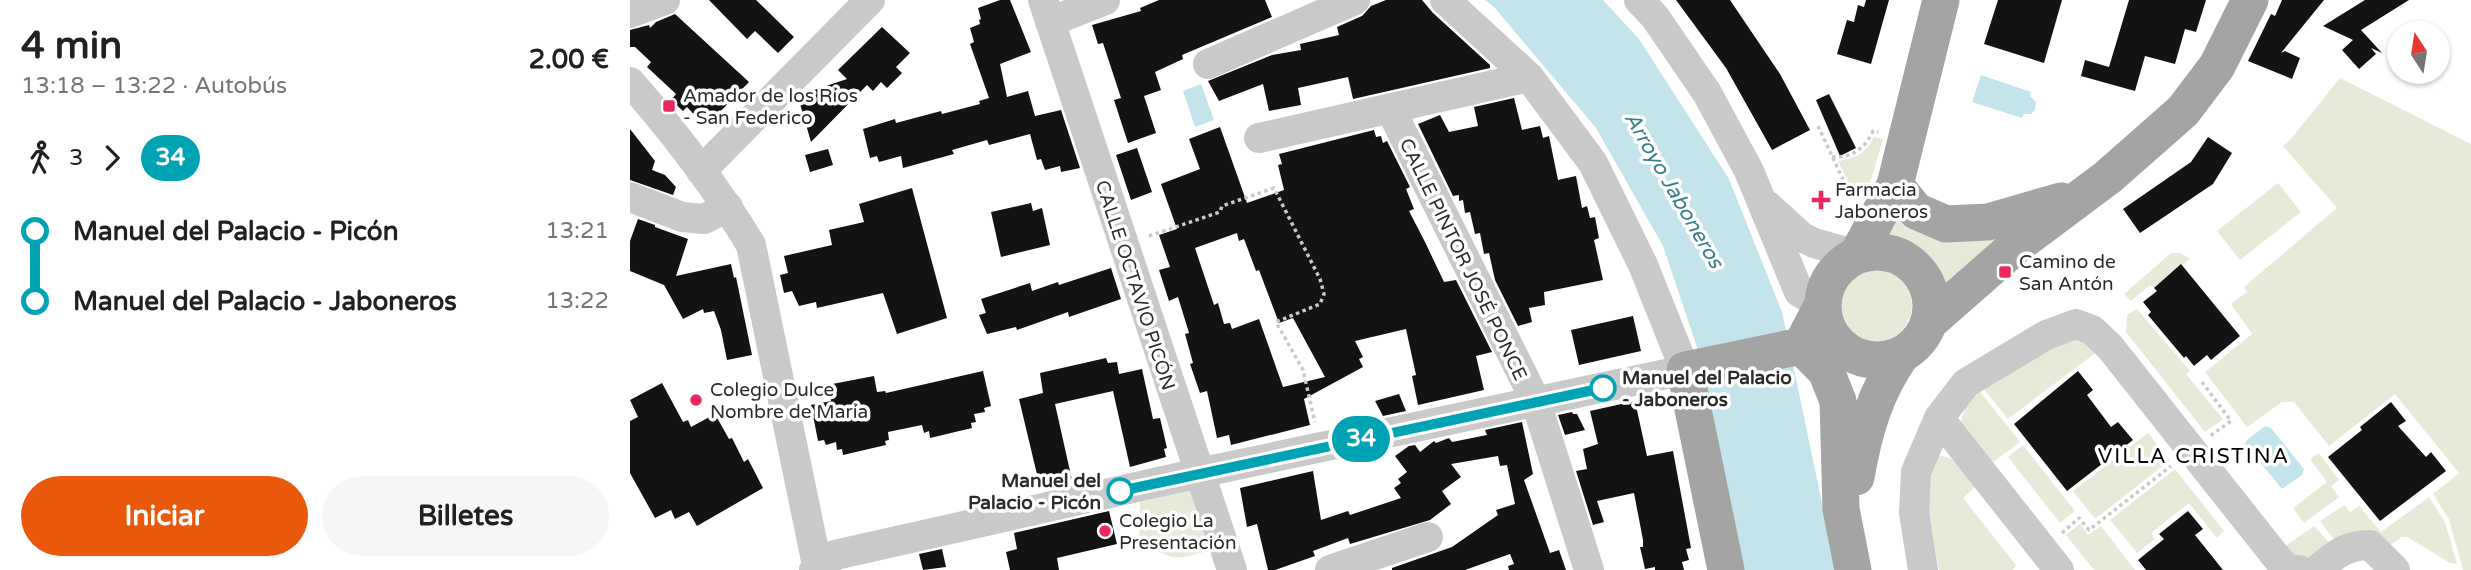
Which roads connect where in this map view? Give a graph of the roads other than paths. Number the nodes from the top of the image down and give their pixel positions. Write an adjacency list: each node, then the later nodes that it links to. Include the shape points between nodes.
1 (665, 0): 10 (street)
2 (870, 0): 16 (street)
3 (1105, 0): 9 (street)
4 (1355, 0): 11 (street)
5 (1446, 0): 12 (street)
6 (1639, 0): 20 (street, via 1707,93)
7 (1941, 0): 18 (main road)
8 (2250, 0): 17 (main road, via 2217,66 2183,111)
9 (1046, 11): 30 (street, CALLE OCTAVIO PICÓN)
10 (630, 13)
11 (1208, 64)
12 (1529, 77): 14 (street); 27 (street, via 1593,163)
13 (630, 82): 16 (street)
14 (1390, 108): 15 (street); 28 (street, CALLE PINTOR JOSÉ PONCE)
15 (1259, 138)
16 (701, 171): 21 (street)
17 (2108, 177): 18 (main road, via 2056,204 1988,222 1946,224 1916,211); 24 (main road, via 2017,245)
18 (1895, 184): 22 (main road)
19 (630, 197): 21 (street, via 682,218 704,219)
20 (1760, 199): 22 (street, via 1814,243); 23 (street, via 1799,292)
21 (728, 207): 33 (street, via 751,245)
22 (1863, 242): 23 (main road, via 1836,269 1826,285); 24 (main road, via 1901,256 1919,270 1930,290)
23 (1822, 306): 25 (main road); 26 (main road, via 1835,341 1856,356 1881,360)
24 (1928, 323): 26 (main road, via 1919,341)
25 (1795, 347): 27 (main road); 32 (main road, via 1826,371 1838,401 1841,509)
26 (1902, 354): 32 (main road, via 1889,372 1864,430 1855,481)
27 (1693, 369): 28 (street); 37 (main road)
28 (1536, 402): 30 (street); 36 (street, CALLE PINTOR JOSÉ PONCE)
29 (1939, 418): 38 (street, via 1916,472 1914,513); 39 (street); 40 (street, via 1966,383 2046,335 2076,324 2092,330 2277,558 2288,570)
30 (1199, 473): 33 (street, via 835,555); 34 (street, CALLE OCTAVIO PICÓN)
31 (1428, 537): 35 (street)
32 (1852, 564)
33 (817, 569)
34 (1232, 570)
35 (1330, 570)
36 (1589, 570)
37 (1726, 570)
38 (1923, 570)
39 (2059, 570)
40 (2299, 570)
41 (2317, 570): 42 (street, via 2343,549 2370,545)
42 (2395, 570)

